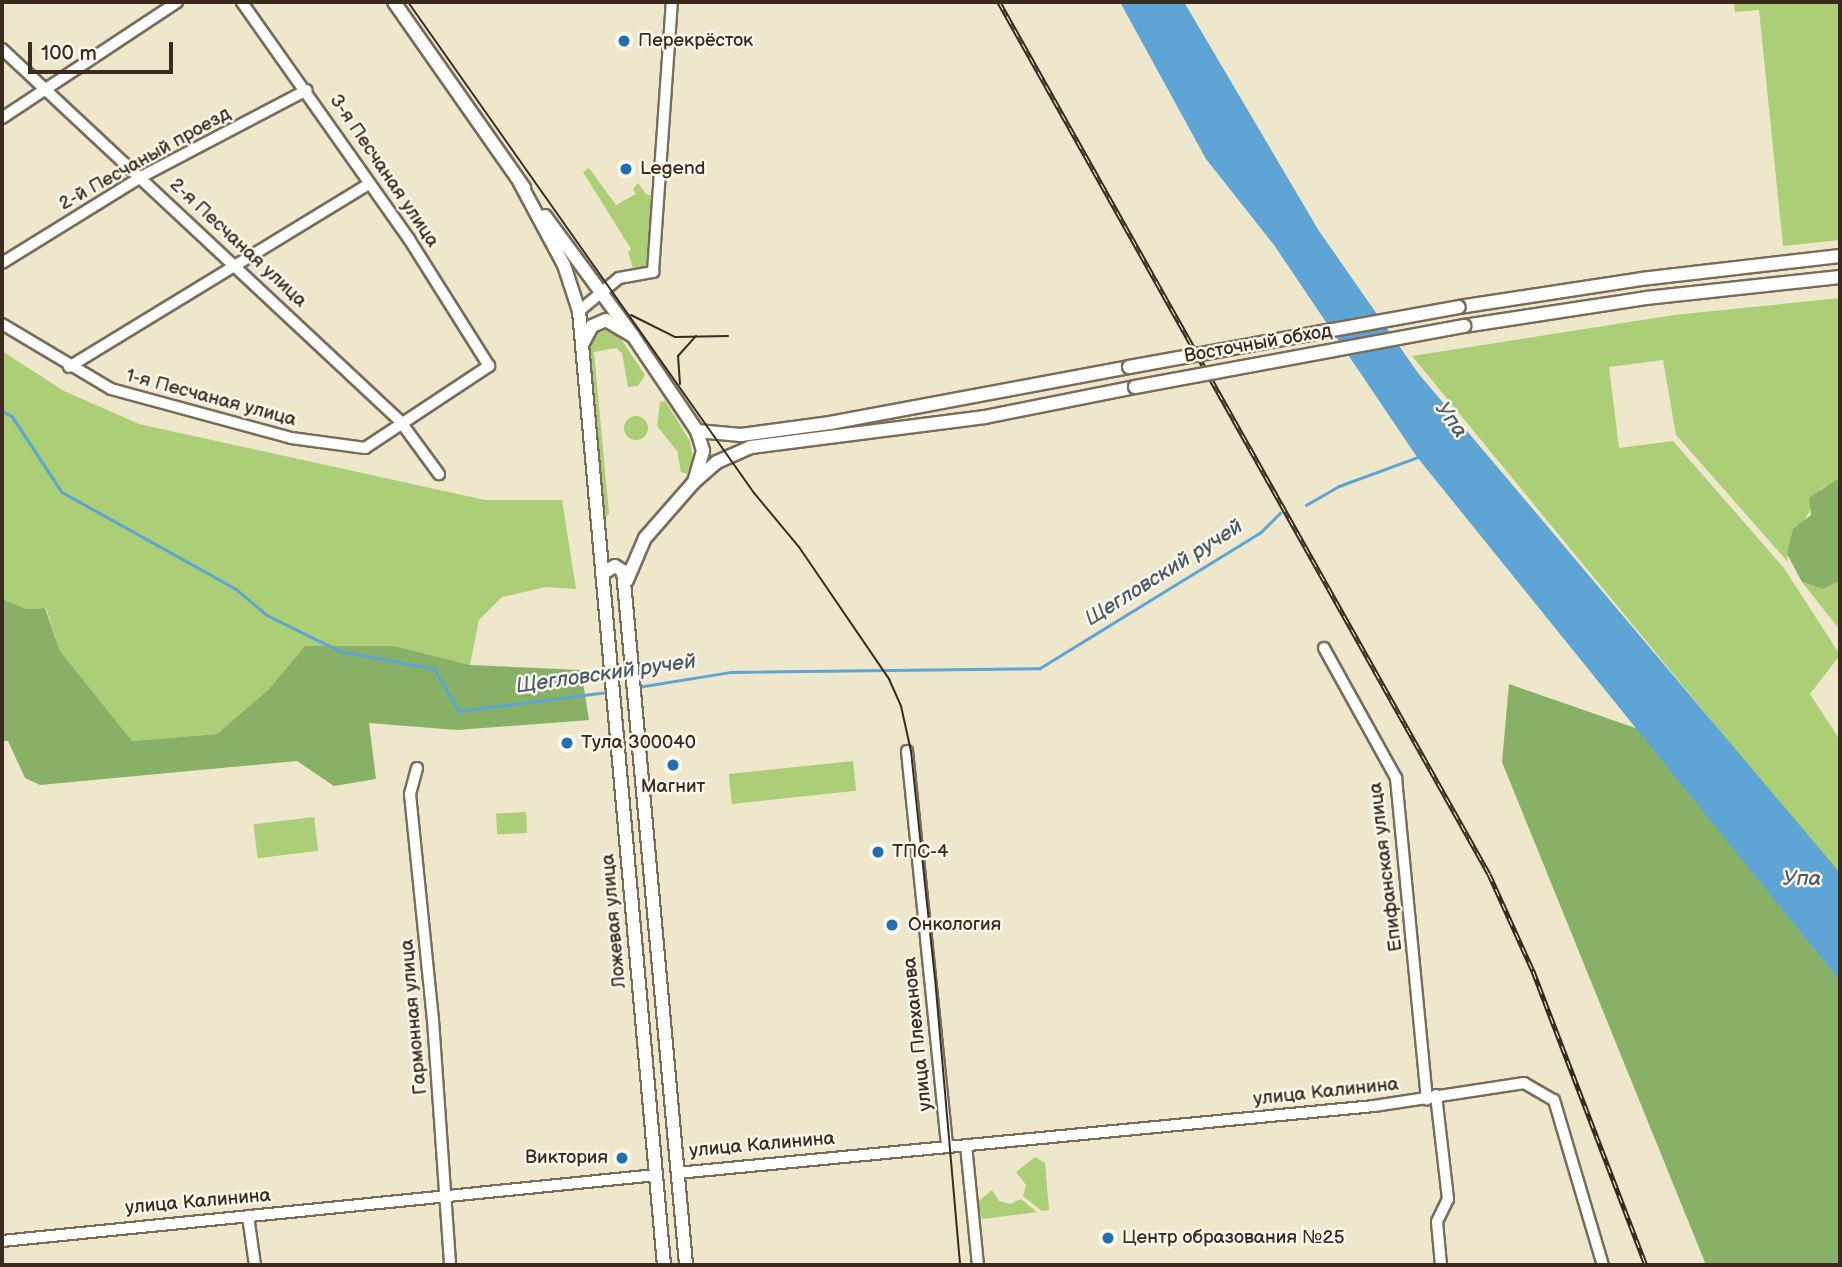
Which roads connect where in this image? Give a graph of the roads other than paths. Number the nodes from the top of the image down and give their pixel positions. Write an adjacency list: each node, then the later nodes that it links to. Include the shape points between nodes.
1 (177, 2): 6 (street)
2 (242, 2): 7 (street, 3-я Песчаная улица)
3 (394, 2): 10 (main road)
4 (673, 2): 16 (street, via 653,272 628,274)
5 (2, 49): 6 (street, 2-я Песчаная улица)
6 (45, 89): 8 (street); 9 (street, 2-я Песчаная улица)
7 (307, 90): 9 (street, 2-й Песчаный проезд); 11 (street, 3-я Песчаная улица)
8 (2, 118)
9 (141, 177): 13 (street, 2-й Песчаный проезд); 14 (street, 2-я Песчаная улица)
10 (520, 183): 16 (main road); 17 (main road, Ложевая улица, via 564,265)
11 (369, 184): 14 (street); 21 (street, 3-я Песчаная улица)
12 (1840, 256): 24 (main road, Восточный обход, bridge, via 1641,279 1458,307 830,423 741,435)
13 (2, 263)
14 (238, 265): 22 (street); 23 (street, 2-я Песчаная улица)
15 (1840, 277): 26 (main road, Восточный обход, bridge, via 1646,298 1464,326 985,417 751,447 717,462)
16 (601, 290): 17 (street); 19 (main road)
17 (579, 312): 20 (main road, Ложевая улица)
18 (2, 324): 22 (street, 1-я Песчаная улица)
19 (634, 336): 20 (main road, via 606,320 592,326); 24 (main road)
20 (583, 343): 27 (main road, Ложевая улица)
21 (489, 366): 23 (street, 1-я Песчаная улица)
22 (69, 367): 23 (street, 1-я Песчаная улица, via 111,389 291,438 366,448)
23 (400, 421): 25 (street, 2-я Песчаная улица)
24 (697, 431): 26 (main road, Ложевая улица, via 703,451)
25 (439, 474)
26 (694, 482): 28 (main road, Ложевая улица, via 635,554)
27 (602, 574): 28 (main road, Ложевая улица, via 615,566 623,571); 30 (main road, Ложевая улица)
28 (626, 605): 31 (main road, Ложевая улица)
29 (1324, 648): 34 (street, Епифанская улица, via 1396,778)
30 (615, 730): 31 (main road, via 625,738); 38 (main road, Ложевая улица)
31 (637, 730): 37 (main road, Ложевая улица)
32 (907, 751): 36 (street, улица Плеханова)
33 (417, 768): 39 (street, Гармонная улица, via 410,794)
34 (1432, 1098): 35 (street, улица Калинина); 47 (street, Епифанская улица, via 1448,1199 1437,1222); 48 (street, улица Калинина, via 1524,1083 1554,1100)
35 (966, 1145): 36 (street, улица Калинина); 46 (street)
36 (947, 1147): 37 (street, улица Калинина)
37 (677, 1173): 38 (main road, улица Калинина); 45 (main road, Ложевая улица)
38 (656, 1175): 39 (street, улица Калинина); 44 (main road, Ложевая улица)
39 (448, 1199): 40 (street, улица Калинина); 43 (street, Гармонная улица)
40 (248, 1216): 41 (street, улица Калинина); 42 (street)
41 (2, 1241)
42 (255, 1265)
43 (450, 1265)
44 (664, 1265)
45 (686, 1265)
46 (978, 1265)
47 (1441, 1265)
48 (1604, 1265)

